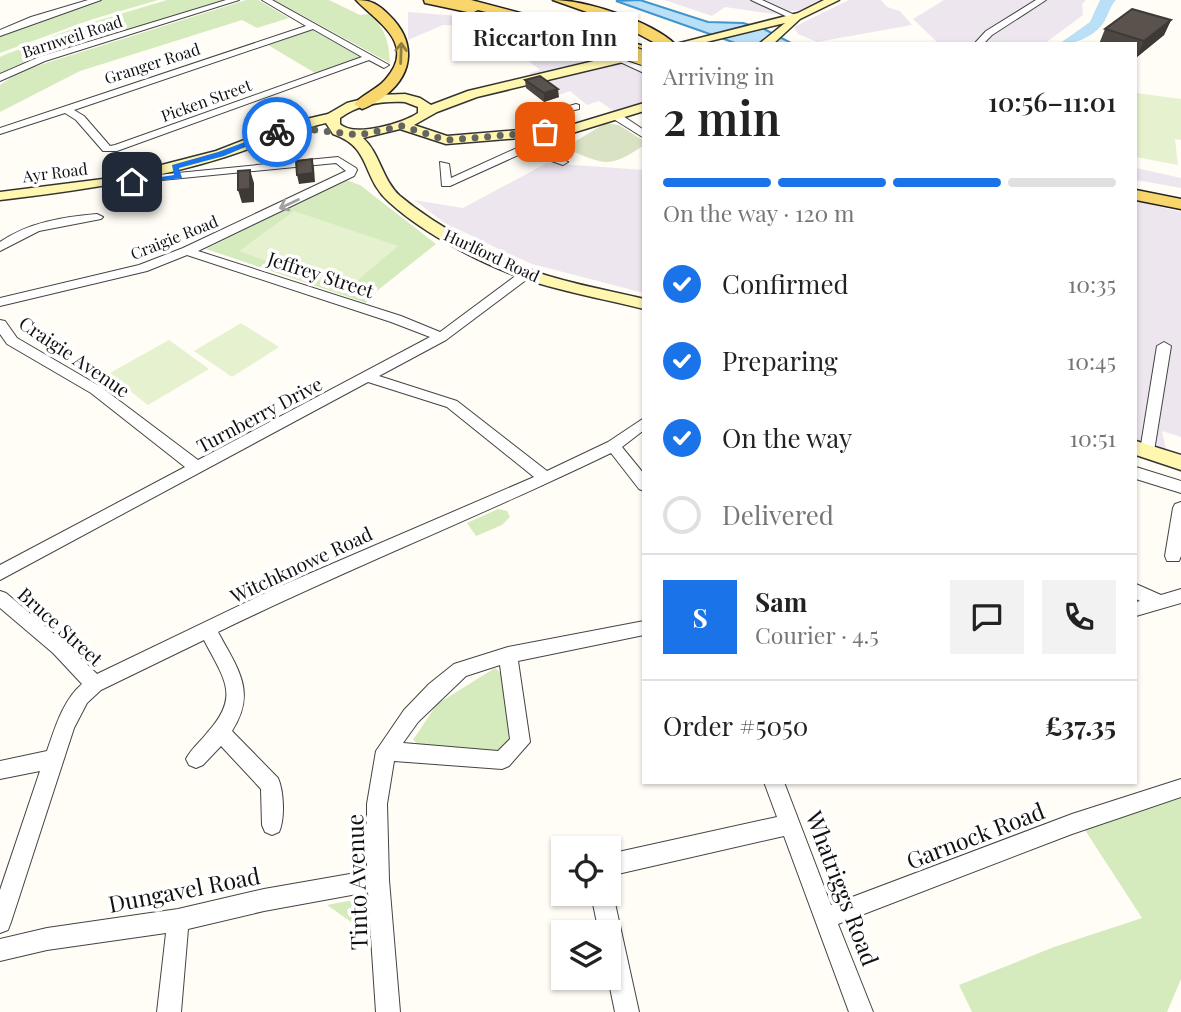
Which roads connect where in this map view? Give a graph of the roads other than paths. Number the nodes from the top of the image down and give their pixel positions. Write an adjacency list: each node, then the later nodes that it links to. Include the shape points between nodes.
1 (97, 0): 14 (street)
2 (235, 0): 26 (street, Barnweil Road, via 42,59)
3 (266, 0): 12 (street)
4 (362, 0): 29 (main road, one-way to 4, via 392,81 403,51 390,20)
5 (430, 0): 19 (main road)
6 (456, 0): 19 (main road)
7 (559, 0): 15 (main road, via 623,20)
8 (755, 0): 11 (street)
9 (830, 0): 11 (main road)
10 (1042, 0): 18 (street)
11 (799, 16): 13 (main road)
12 (314, 26): 22 (street); 31 (street, Granger Road)
13 (780, 27): 16 (main road, via 758,26); 17 (main road)
14 (0, 33)
15 (664, 42)
16 (690, 42)
17 (767, 42)
18 (980, 42)
19 (618, 45): 20 (main road, bridge)
20 (642, 53)
21 (642, 54): 23 (main road)
22 (370, 57): 24 (street); 31 (street, Picken Street, via 117,148 107,149)
23 (621, 59): 25 (street); 27 (main road)
24 (384, 65)
25 (642, 69)
26 (0, 78)
27 (473, 94): 28 (main road); 33 (main road, Ayr Road)
28 (411, 97): 29 (main road); 33 (main road, via 424,105)
29 (362, 104): 36 (main road, via 347,108)
30 (576, 107): 38 (street, via 554,112)
31 (65, 108): 39 (street, Granger Road)
32 (642, 108): 34 (main road)
33 (424, 116): 35 (main road, Ayr Road); 40 (main road)
34 (616, 116): 38 (main road); 41 (street)
35 (402, 126): 37 (main road, Ayr Road); 40 (main road)
36 (341, 128): 37 (main road, Ayr Road); 43 (main road, Hurlford Road, via 362,144); 46 (main road, Ayr Road, via 275,133)
37 (386, 130): 43 (main road, via 375,142)
38 (569, 130): 42 (main road)
39 (0, 131)
40 (427, 132): 42 (main road, via 446,140)
41 (642, 134)
42 (523, 141): 44 (street); 45 (street, via 446,184)
43 (370, 159): 55 (main road, Hurlford Road, via 382,185 411,212)
44 (563, 162)
45 (444, 163)
46 (177, 172): 50 (main road, Ayr Road); 54 (street, Craigie Road, one-way to 54, via 338,160 352,170)
47 (1137, 186): 49 (main road)
48 (1137, 195): 51 (main road)
49 (1181, 195)
50 (0, 196)
51 (1181, 204)
52 (97, 217): 53 (street, via 45,223)
53 (0, 247)
54 (187, 251): 56 (street, Craigie Road, via 143,268); 59 (street, Jeffrey Street)
55 (526, 274): 57 (main road, Hurlford Road); 59 (street, Turnberry Drive)
56 (0, 302)
57 (642, 304)
58 (0, 324): 66 (street, Craigie Avenue, via 12,341 96,390)
59 (441, 337): 61 (street, Turnberry Drive)
60 (1164, 346): 64 (street)
61 (369, 377): 66 (street, Turnberry Drive); 68 (street, via 452,404)
62 (642, 424): 63 (street, Witchknowe Road)
63 (613, 446): 68 (street, Witchknowe Road); 69 (street)
64 (1142, 449): 65 (main road)
65 (1181, 463)
66 (197, 468): 73 (street, Turnberry Drive)
67 (1137, 473): 70 (street)
68 (545, 477): 80 (street, Witchknowe Road, via 282,593)
69 (642, 482)
70 (1181, 487)
71 (1181, 508): 72 (street)
72 (1173, 556)
73 (0, 573)
74 (1137, 591): 77 (street)
75 (1181, 596): 77 (street)
76 (0, 598): 82 (street, Bruce Street)
77 (1159, 602): 78 (street)
78 (1137, 609)
79 (642, 628): 81 (street, Tinto Avenue)
80 (208, 631): 82 (street, Witchknowe Road); 83 (street, via 236,683 237,704)
81 (508, 654): 84 (street, Tinto Avenue, via 460,670 411,716); 84 (street, via 520,742 502,760)
82 (95, 684): 85 (street, Witchknowe Road, via 80,697)
83 (221, 733): 86 (street); 91 (street, via 271,785)
84 (386, 751): 93 (street, Tinto Avenue, via 377,804)
85 (54, 759): 87 (street); 97 (street, Witchknowe Road)
86 (196, 759)
87 (0, 770)
88 (775, 784): 90 (street, Whatriggs Road)
89 (1181, 788): 95 (street, Garnock Road)
90 (791, 824): 92 (street); 95 (street, Whatriggs Road)
91 (272, 825)
92 (621, 860)
93 (378, 880): 96 (street, Dungavel Road); 100 (street, Tinto Avenue)
94 (605, 906): 101 (street)
95 (827, 917): 102 (street, Whatriggs Road)
96 (178, 920): 98 (street, Dungavel Road); 99 (street)
97 (0, 922)
98 (0, 950)
99 (169, 1012)
100 (388, 1012)
101 (628, 1012)
102 (861, 1012)

